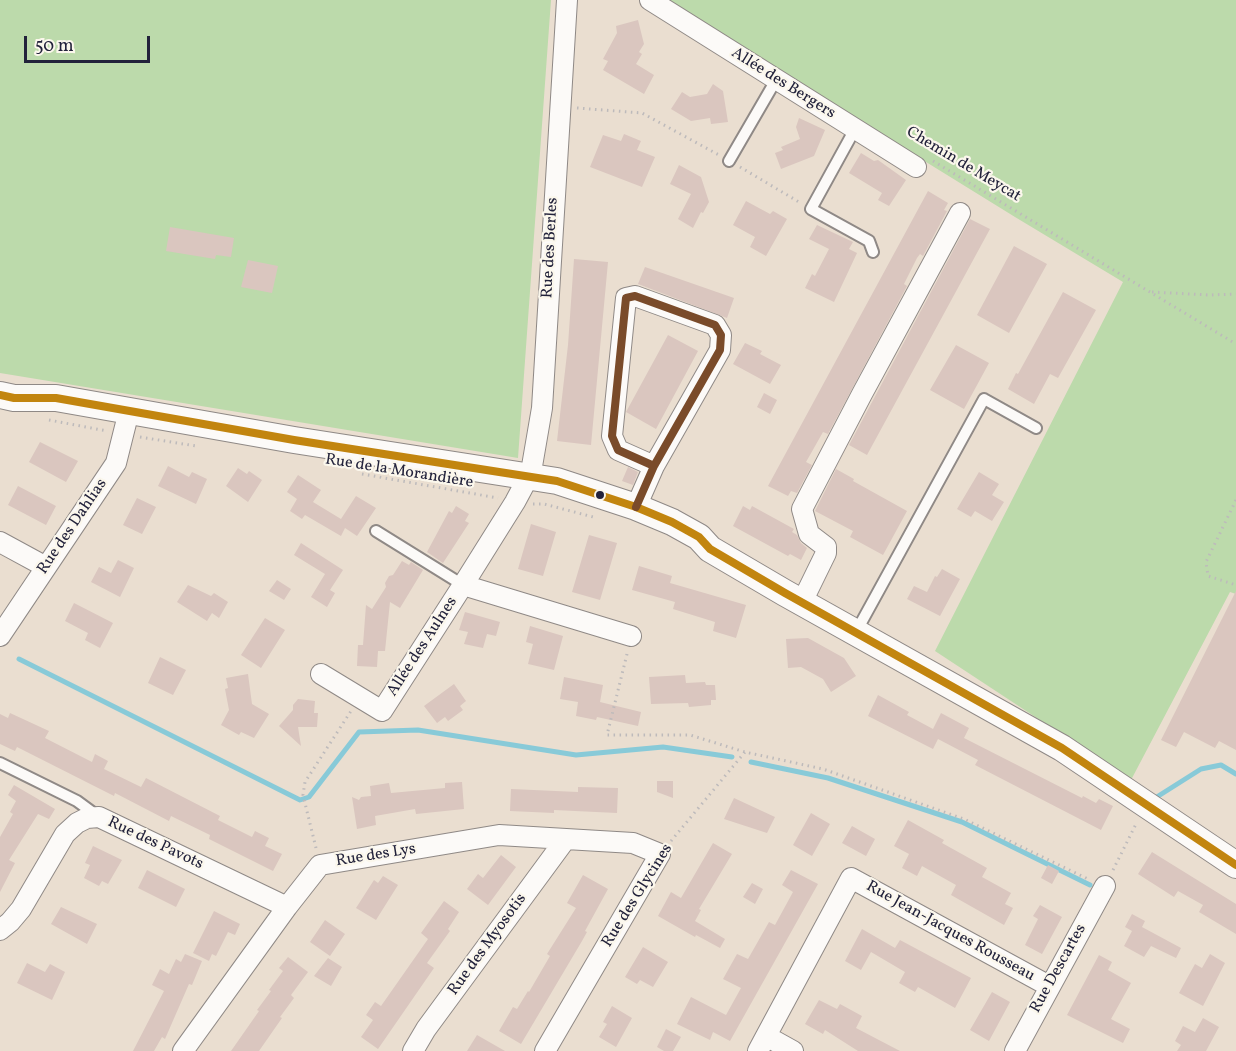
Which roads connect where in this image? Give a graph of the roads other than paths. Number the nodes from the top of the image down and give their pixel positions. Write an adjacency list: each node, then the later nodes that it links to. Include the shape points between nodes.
1 (567, 0): 13 (street, Rue des Berles, via 542,408 534,462)
2 (650, 0): 3 (street, Allée des Bergers)
3 (776, 80): 4 (street, Allée des Bergers); 5 (lane)
4 (855, 129): 6 (street, Allée des Bergers); 8 (lane, via 811,209 868,241)
5 (729, 161)
6 (923, 163)
7 (960, 213): 20 (street, via 802,509 809,534 826,547 826,553)
8 (873, 252)
9 (7, 397): 10 (street, Rue de la Morandière, via 56,398)
10 (128, 418): 13 (street, Rue de la Morandière); 18 (street, Rue des Dahlias, via 116,463)
11 (1036, 428): 21 (lane, via 984,399)
12 (654, 466): 12 (street, via 618,450 612,436 626,298 635,296 715,325 720,335 720,350); 14 (street)
13 (524, 491): 14 (street, Rue de la Morandière, via 581,488); 17 (street, Rue de la Morandière); 19 (street, Allée des Aulnes)
14 (636, 507): 17 (street, Rue de la Morandière, via 699,537)
15 (376, 531): 19 (lane)
16 (0, 543): 18 (street)
17 (710, 549): 20 (street, Rue de la Morandière)
18 (46, 567): 22 (street, Rue des Dahlias)
19 (463, 585): 23 (street, Allée des Aulnes); 24 (street, Allée des Aulnes, via 382,711)
20 (802, 602): 21 (street, Rue de la Morandière)
21 (856, 632): 29 (street, Rue de la Morandière, via 1062,748)
22 (0, 636)
23 (631, 636)
24 (321, 674)
25 (0, 762): 26 (lane, via 77,801)
26 (99, 817): 31 (street, Rue des Pavots); 32 (street, Rue des Pavots, via 76,823 65,834 21,909)
27 (565, 840): 28 (street, Rue des Lys, via 633,843); 31 (street, Rue des Lys, via 499,835 320,865); 36 (street, Rue des Myosotis)
28 (660, 854): 37 (street, Rue des Glycines)
29 (1236, 865)
30 (1105, 886): 33 (street, Rue Descartes)
31 (287, 907): 35 (street, Rue des Lys)
32 (0, 930)
33 (1049, 986): 34 (street, Rue Jean-Jacques Rousseau, via 851,878); 39 (street, Rue Descartes)
34 (762, 1044): 38 (street)
35 (183, 1051)
36 (413, 1051)
37 (545, 1051)
38 (793, 1051)
39 (1015, 1051)

